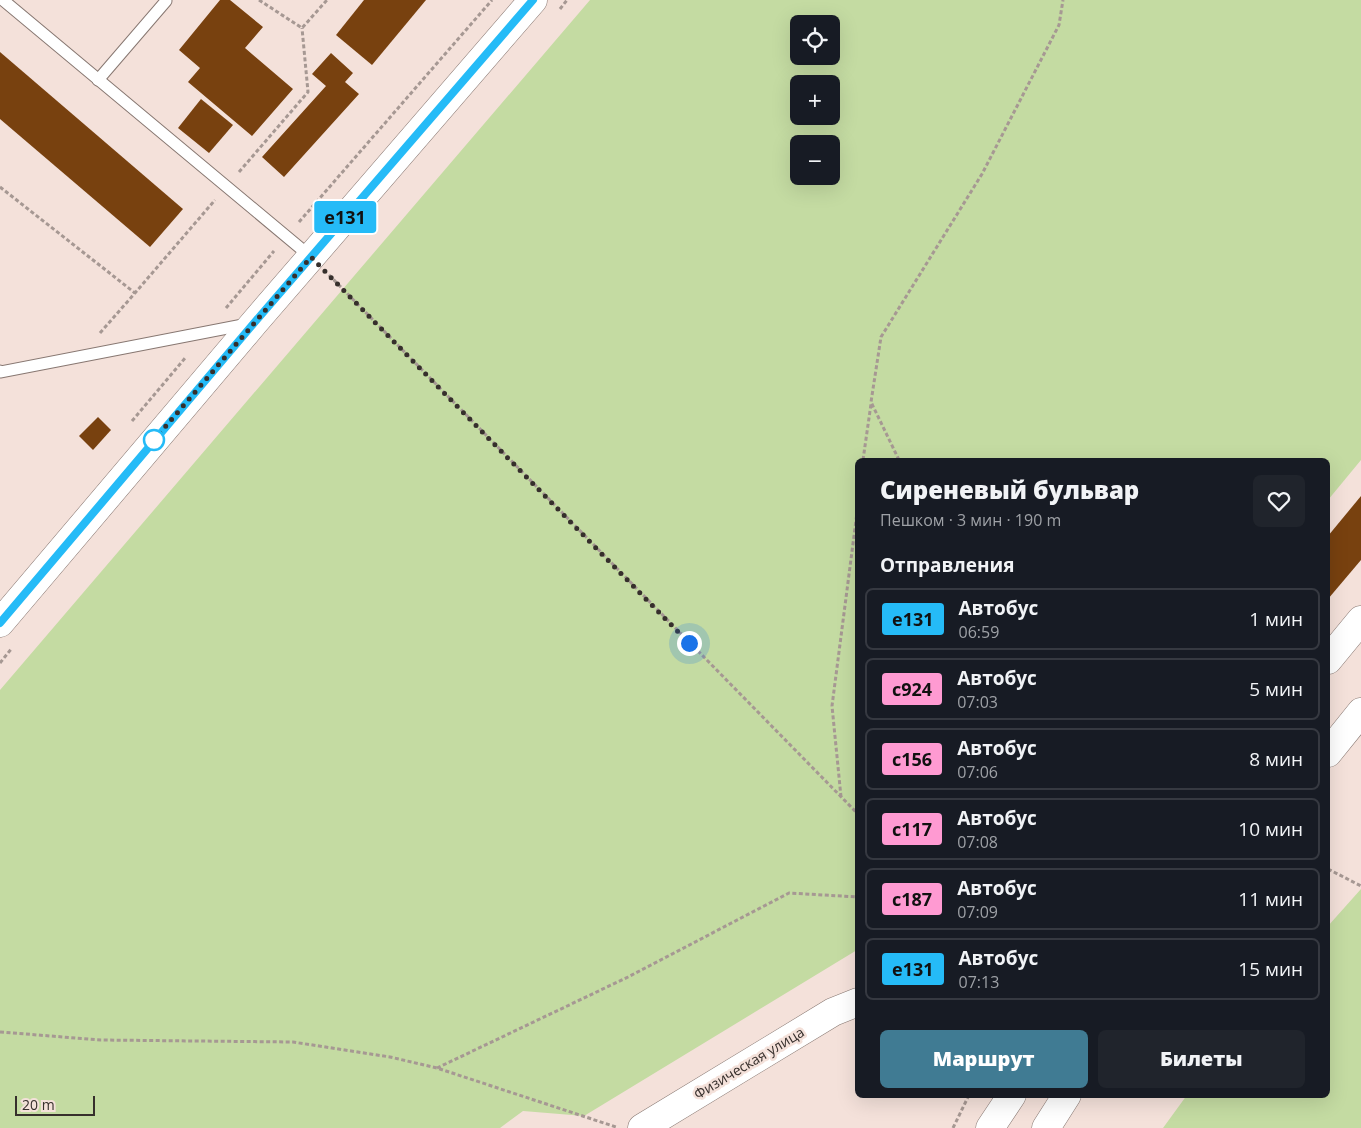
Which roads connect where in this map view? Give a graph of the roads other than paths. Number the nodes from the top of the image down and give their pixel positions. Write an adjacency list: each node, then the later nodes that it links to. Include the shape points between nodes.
1 (3, 0): 4 (lane)
2 (533, 0): 5 (main road)
3 (166, 2): 4 (lane)
4 (98, 80): 5 (lane)
5 (311, 257): 6 (main road)
6 (254, 323): 7 (lane); 9 (main road)
7 (0, 371)
8 (1361, 620): 10 (main road)
9 (0, 622)
10 (1330, 658)
11 (1361, 712): 12 (main road)
12 (1330, 751)
13 (846, 1007): 16 (main road, Физическая улица)
14 (1010, 1098): 17 (main road)
15 (1065, 1098): 18 (main road)
16 (642, 1128)
17 (990, 1128)
18 (1046, 1128)

